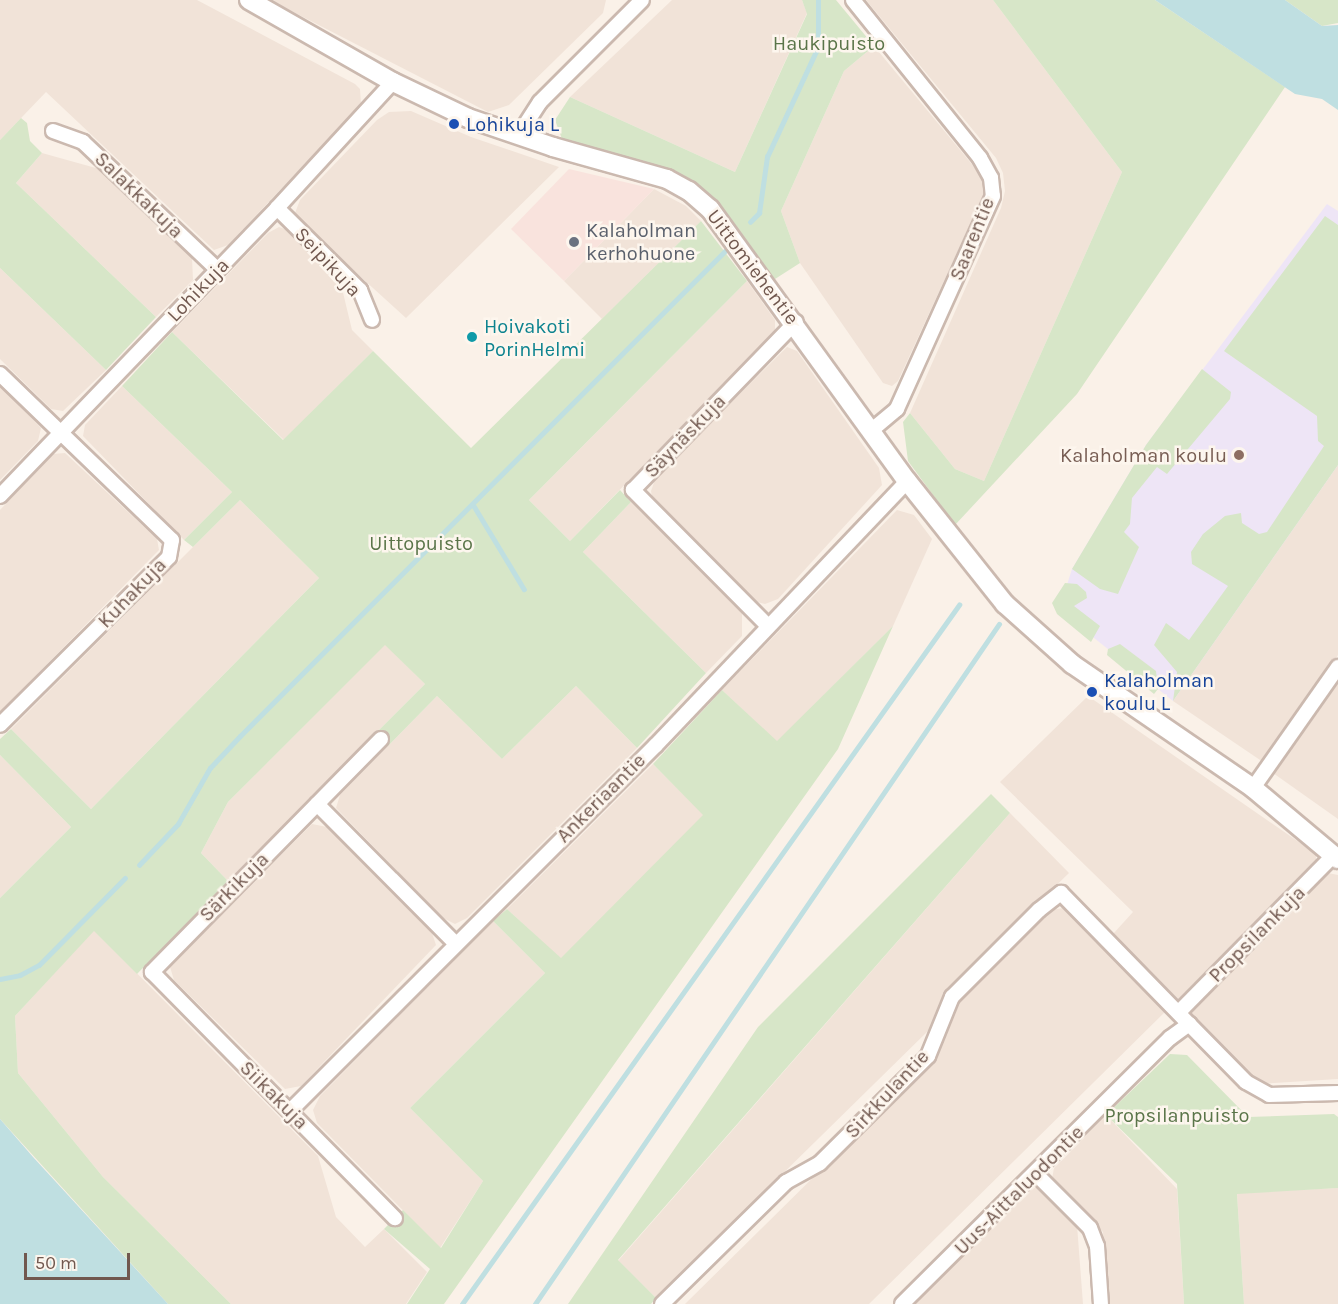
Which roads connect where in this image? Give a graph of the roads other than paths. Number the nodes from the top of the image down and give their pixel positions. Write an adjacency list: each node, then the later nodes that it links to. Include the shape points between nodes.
1 (249, 0): 5 (street, Uittomiehentie)
2 (642, 0): 4 (street)
3 (853, 0): 13 (street, Saarentie, via 980,158 992,178 993,196 897,409)
4 (626, 4): 7 (street, via 540,102)
5 (393, 82): 7 (street, Uittomiehentie, via 468,118); 8 (street, Lohikuja)
6 (53, 131): 9 (street, Salakkakuja, via 83,142)
7 (518, 136): 11 (street, Uittomiehentie, via 667,179 689,191 710,209)
8 (277, 208): 9 (street, Lohikuja); 10 (street, Seipikuja, via 360,290)
9 (217, 270): 14 (street, Lohikuja)
10 (372, 320)
11 (796, 322): 13 (street, Uittomiehentie); 17 (street, Säynäskuja, via 633,490)
12 (0, 374): 14 (street)
13 (872, 430): 15 (street, Uittomiehentie)
14 (60, 432): 16 (street, Lohikuja); 19 (street, Kuhakuja, via 172,540 169,557)
15 (907, 481): 17 (street, Ankeriaantie); 21 (street, Uittomiehentie, via 1005,604 1072,664)
16 (0, 495)
17 (768, 626): 24 (street, Ankeriaantie, via 656,745)
18 (1338, 667): 21 (street)
19 (0, 725)
20 (381, 739): 22 (street, Särkikuja)
21 (1253, 788): 23 (street, Uittomiehentie)
22 (317, 804): 24 (street); 25 (street, Särkikuja)
23 (1336, 857): 26 (street, Propsilankuja)
24 (455, 943): 29 (street, Ankeriaantie)
25 (152, 972): 29 (street, Siikakuja)
26 (1179, 1012): 27 (street, Sirkkulantie); 32 (street, Sirkkulantie, via 1061,893 1039,910 952,998 928,1056 820,1163 786,1182)
27 (1189, 1024): 28 (street, via 1246,1082 1269,1095); 30 (street, Uus-Aittaluodontie, via 1170,1038)
28 (1338, 1093)
29 (290, 1110): 31 (street, Siikakuja)
30 (1036, 1174): 33 (street, Uus-Aittaluodontie); 34 (street, via 1089,1228 1097,1246)
31 (395, 1218)
32 (662, 1304)
33 (902, 1304)
34 (1101, 1304)

